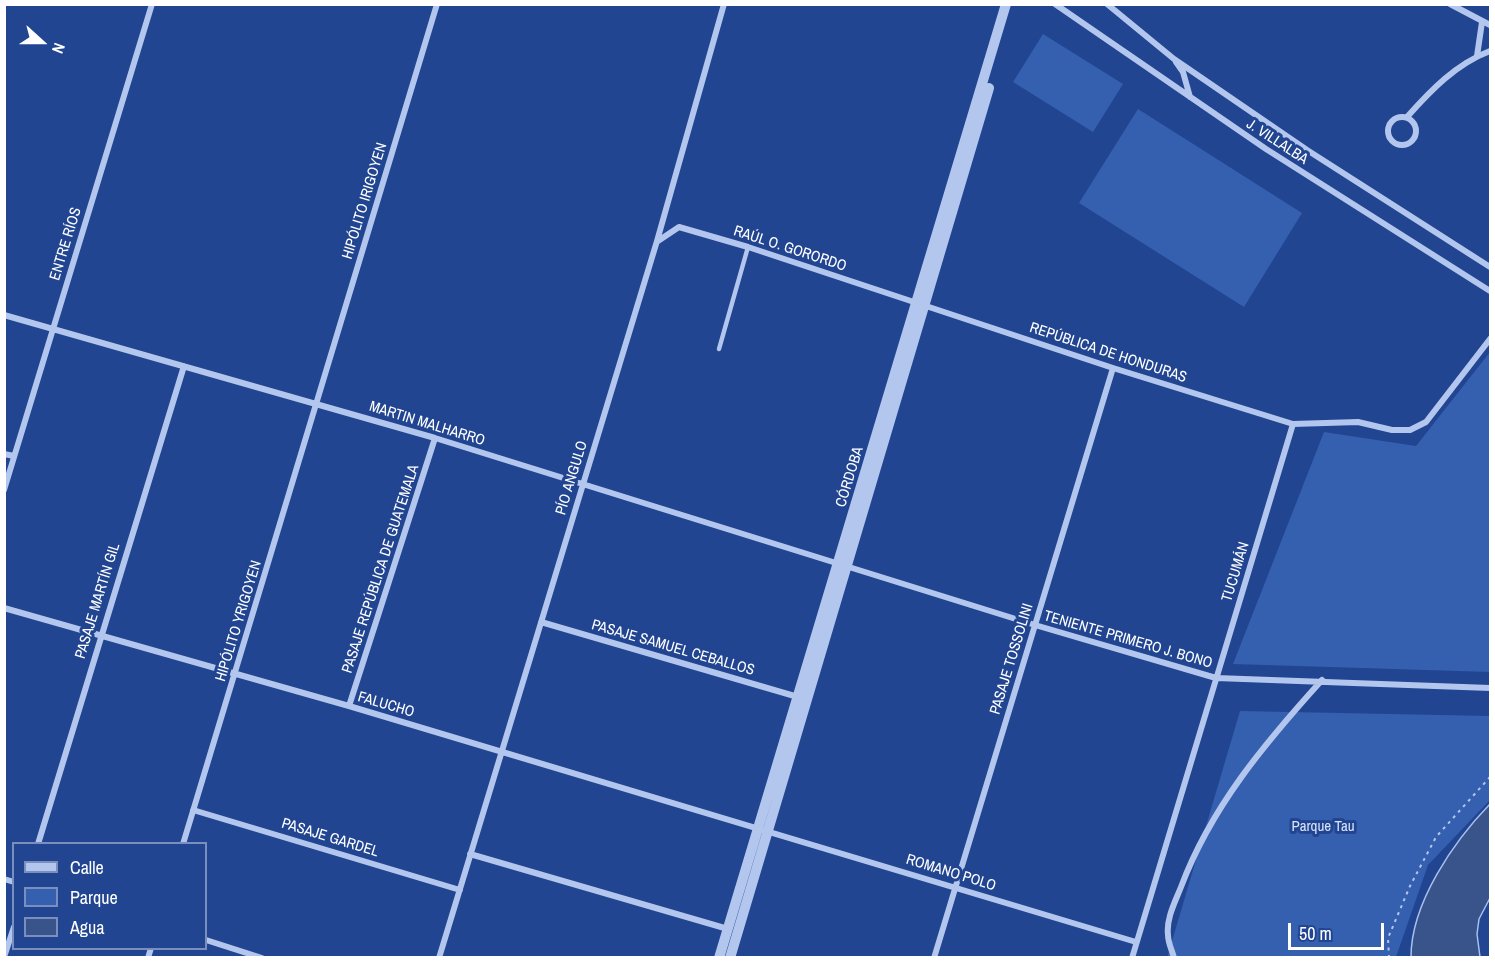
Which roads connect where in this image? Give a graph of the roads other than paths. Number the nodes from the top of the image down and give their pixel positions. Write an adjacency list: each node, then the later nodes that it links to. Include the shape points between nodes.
1 (152, 4): 22 (street, ENTRE RÍOS)
2 (437, 4): 27 (street, HIPÓLITO IRIGOYEN)
3 (724, 4): 16 (street, PÍO ANGULO)
4 (1006, 4): 20 (street, CÓRDOBA)
5 (1013, 4): 20 (street, CÓRDOBA)
6 (1055, 4): 14 (street, J. VILLALBA)
7 (1107, 4): 13 (street, J. VILLALBA)
8 (1450, 4): 9 (street)
9 (1482, 22): 10 (street); 12 (street)
10 (1491, 26)
11 (1491, 51): 12 (street)
12 (1477, 56): 15 (street, via 1431,90)
13 (1174, 59): 14 (street, via 1183,72); 18 (street, J. VILLALBA, via 1307,150)
14 (1190, 98): 19 (street, J. VILLALBA)
15 (1407, 117): 15 (street, via 1394,119 1389,126 1389,136 1395,143 1409,143 1415,136 1414,123)
16 (657, 241): 17 (street, RAÚL O. GORORDO, via 679,227); 32 (street, PÍO ANGULO)
17 (748, 247): 20 (street, RAÚL O. GORORDO); 24 (lane)
18 (1491, 267)
19 (1491, 291)
20 (921, 305): 26 (street, REPÚBLICA DE HONDURAS); 34 (street, CÓRDOBA)
21 (4, 315): 22 (street, MARTIN MALHARRO)
22 (53, 329): 25 (street, MARTIN MALHARRO); 31 (street, ENTRE RÍOS)
23 (1491, 339): 28 (street, via 1426,422 1410,430 1358,422)
24 (719, 349)
25 (184, 366): 27 (street, MARTIN MALHARRO); 38 (street, PASAJE MARTÍN GIL)
26 (1113, 368): 28 (street, REPÚBLICA DE HONDURAS); 37 (street, PASAJE TOSSOLINI)
27 (316, 404): 29 (street, MARTIN MALHARRO); 39 (street, HIPÓLITO YRIGOYEN)
28 (1293, 424): 40 (street, TUCUMÁN)
29 (435, 438): 32 (street, MARTIN MALHARRO); 44 (street, PASAJE REPÚBLICA DE GUATEMALA)
30 (4, 454): 31 (street)
31 (14, 456): 33 (street, ENTRE RÍOS)
32 (582, 484): 34 (street, MARTIN MALHARRO); 36 (street, PÍO ANGULO)
33 (4, 490)
34 (843, 566): 37 (street, TENIENTE PRIMERO J. BONO); 43 (street, CÓRDOBA); 47 (street, CÓRDOBA)
35 (4, 608): 38 (street, FALUCHO)
36 (541, 622): 43 (street, PASAJE SAMUEL CEBALLOS); 45 (street, PÍO ANGULO)
37 (1035, 625): 40 (street, TENIENTE PRIMERO J. BONO); 51 (street, PASAJE TOSSOLINI)
38 (100, 635): 39 (street, FALUCHO); 48 (street, PASAJE MARTÍN GIL)
39 (236, 673): 44 (street, FALUCHO); 46 (street, HIPÓLITO YRIGOYEN)
40 (1216, 678): 41 (street, TENIENTE PRIMERO J. BONO); 56 (street, TUCUMÁN)
41 (1322, 680): 42 (street, TENIENTE PRIMERO J. BONO); 64 (street, via 1235,784 1196,847 1169,917 1167,935)
42 (1491, 688)
43 (798, 697): 47 (street, CÓRDOBA)
44 (349, 706): 45 (street, FALUCHO)
45 (501, 752): 47 (street, FALUCHO); 50 (street, PÍO ANGULO)
46 (193, 810): 49 (street, HIPÓLITO YRIGOYEN); 52 (street, PASAJE GARDEL)
47 (763, 829): 51 (street, ROMANO POLO); 53 (street, CÓRDOBA); 61 (street, CÓRDOBA)
48 (38, 842)
49 (183, 842)
50 (470, 854): 52 (street, PÍO ANGULO); 53 (street)
51 (956, 887): 56 (street, ROMANO POLO); 62 (street, PASAJE TOSSOLINI)
52 (460, 890): 59 (street, PÍO ANGULO)
53 (728, 929): 60 (street, CÓRDOBA)
54 (12, 933): 57 (street)
55 (207, 940): 58 (street)
56 (1136, 942): 63 (street, TUCUMÁN)
57 (4, 957)
58 (262, 957)
59 (439, 957)
60 (719, 957)
61 (730, 957)
62 (934, 957)
63 (1132, 957)
64 (1174, 957)

